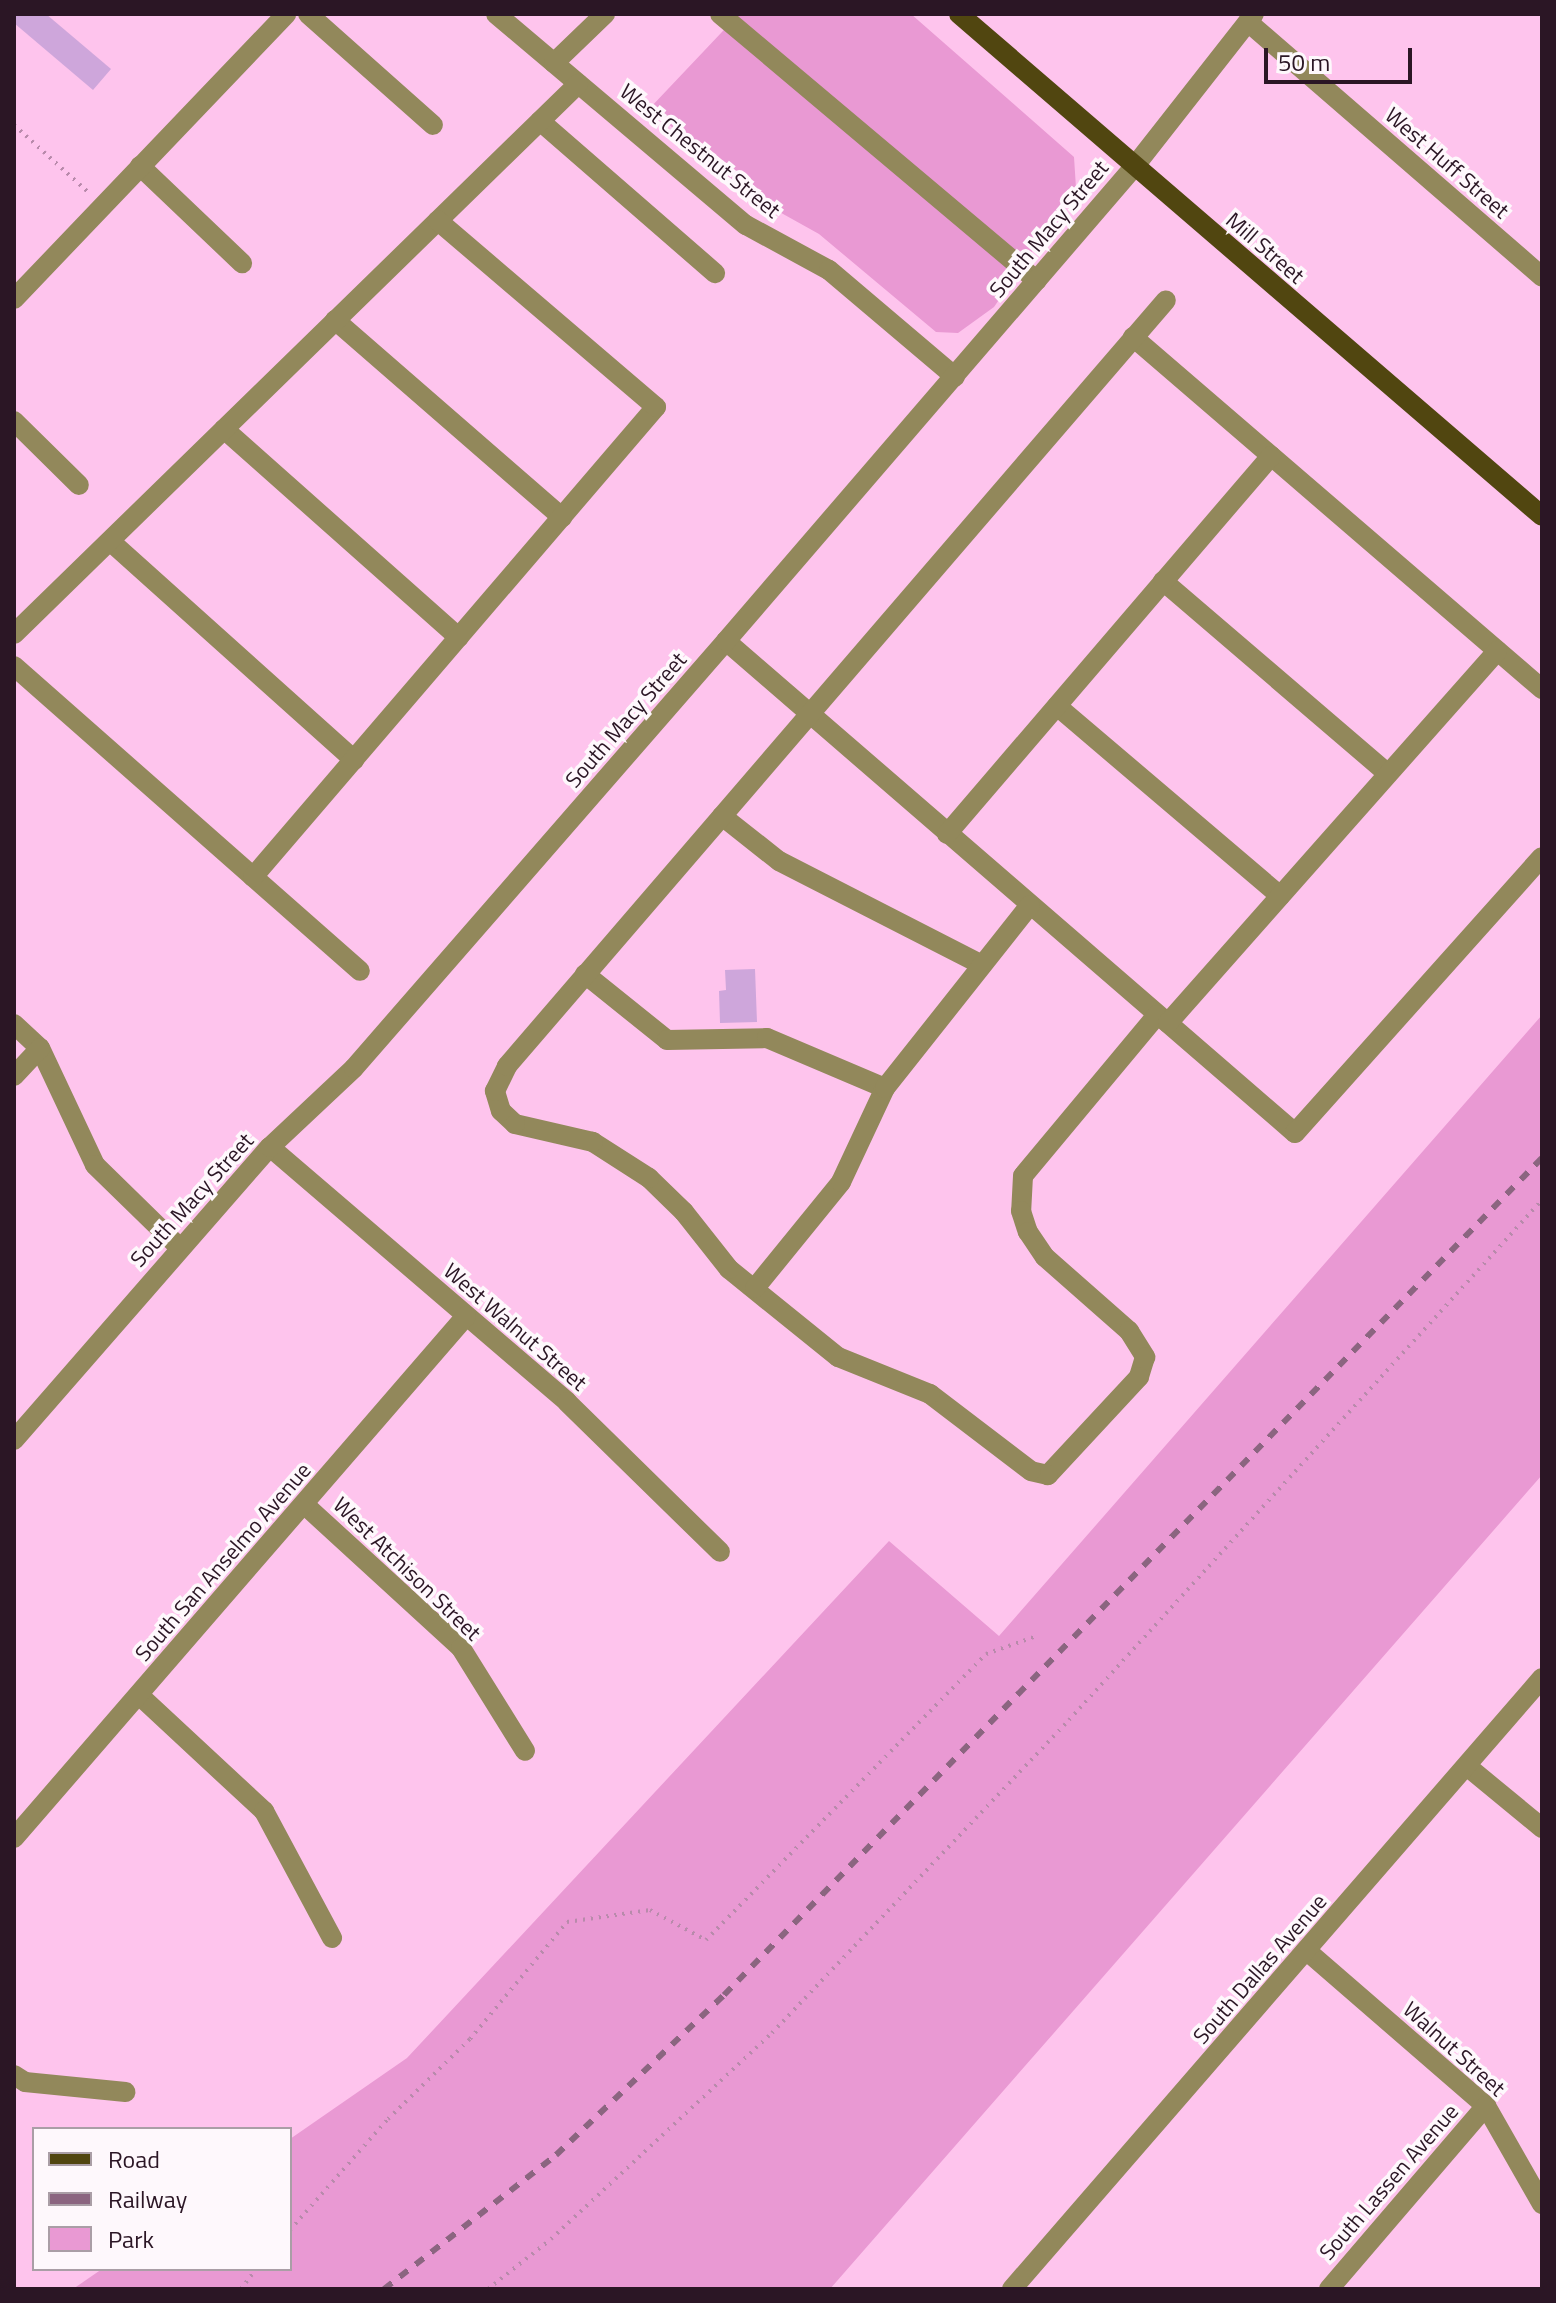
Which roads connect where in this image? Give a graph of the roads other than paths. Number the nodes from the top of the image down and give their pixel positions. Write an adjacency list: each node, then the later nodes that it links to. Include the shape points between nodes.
1 (286, 14): 12 (street)
2 (308, 14): 11 (street)
3 (496, 14): 8 (street, West Chestnut Street)
4 (605, 14): 8 (street)
5 (720, 14): 18 (street)
6 (959, 14): 13 (main road, Mill Street)
7 (1251, 18): 13 (street, South Macy Street); 17 (street, West Huff Street)
8 (554, 63): 9 (street, West Chestnut Street)
9 (578, 84): 10 (street); 23 (street, West Chestnut Street, via 746,225 829,270)
10 (540, 121): 14 (street); 16 (street)
11 (433, 125)
12 (140, 166): 15 (street); 19 (street)
13 (1134, 167): 18 (street, South Macy Street); 28 (main road, Mill Street)
14 (438, 221): 21 (street); 29 (street, via 656,407)
15 (242, 263)
16 (715, 273)
17 (1542, 277)
18 (1037, 281): 23 (street, South Macy Street)
19 (14, 299)
20 (1166, 300): 22 (street)
21 (335, 320): 25 (street); 29 (street)
22 (1133, 337): 26 (street); 39 (street)
23 (955, 377): 34 (street, South Macy Street)
24 (14, 421): 27 (street)
25 (224, 429): 30 (street); 33 (street)
26 (1271, 456): 31 (street); 35 (street)
27 (79, 485)
28 (1542, 516)
29 (562, 517): 33 (street)
30 (110, 541): 32 (street); 40 (street)
31 (1163, 581): 38 (street); 41 (street)
32 (14, 634)
33 (459, 638): 40 (street)
34 (726, 641): 39 (street); 56 (street, South Macy Street, via 354,1068)
35 (1497, 651): 37 (street); 41 (street)
36 (14, 666): 45 (street)
37 (1542, 689)
38 (1057, 706): 43 (street); 46 (street)
39 (809, 712): 42 (street); 43 (street)
40 (354, 760): 45 (street)
41 (1388, 774): 46 (street)
42 (722, 816): 48 (street, via 779,861); 50 (street)
43 (947, 834): 47 (street)
44 (1542, 857): 51 (street, via 1295,1133)
45 (253, 877): 49 (street)
46 (1280, 896): 51 (street)
47 (1030, 905): 48 (street); 51 (street)
48 (982, 965): 55 (street)
49 (360, 971)
50 (585, 974): 55 (street, via 667,1040 767,1038); 58 (street, via 507,1066 495,1091 501,1111 515,1124 593,1142 649,1178 684,1212 721,1261)
51 (1163, 1019): 58 (street, via 1023,1176 1021,1211 1028,1232 1045,1257 1129,1331 1145,1357 1139,1377 1048,1475 1031,1471 930,1394 838,1357)
52 (14, 1024): 53 (street)
53 (40, 1048): 54 (street); 57 (street, via 95,1165)
54 (14, 1076)
55 (885, 1088): 58 (street, via 841,1182)
56 (270, 1147): 57 (street, South Macy Street); 59 (street, West Walnut Street)
57 (180, 1248): 60 (street, South Macy Street)
58 (755, 1288)
59 (466, 1316): 61 (street, South San Anselmo Avenue); 62 (street, West Walnut Street, via 567,1402)
60 (14, 1440)
61 (305, 1505): 64 (street, South San Anselmo Avenue); 65 (street, West Atchison Street, via 461,1648)
62 (720, 1552)
63 (1542, 1678): 66 (street, South Dallas Avenue)
64 (139, 1695): 68 (street, South San Anselmo Avenue); 69 (street, via 264,1811)
65 (525, 1751)
66 (1468, 1767): 67 (street); 70 (street, South Dallas Avenue)
67 (1542, 1828)
68 (14, 1838)
69 (332, 1938)
70 (1307, 1951): 73 (street, Walnut Street); 75 (street, South Dallas Avenue)
71 (14, 2075): 72 (street, via 25,2082)
72 (126, 2092)
73 (1486, 2106): 74 (street, Walnut Street); 76 (street, South Lassen Avenue)
74 (1542, 2204)
75 (1012, 2289)
76 (1329, 2289)

